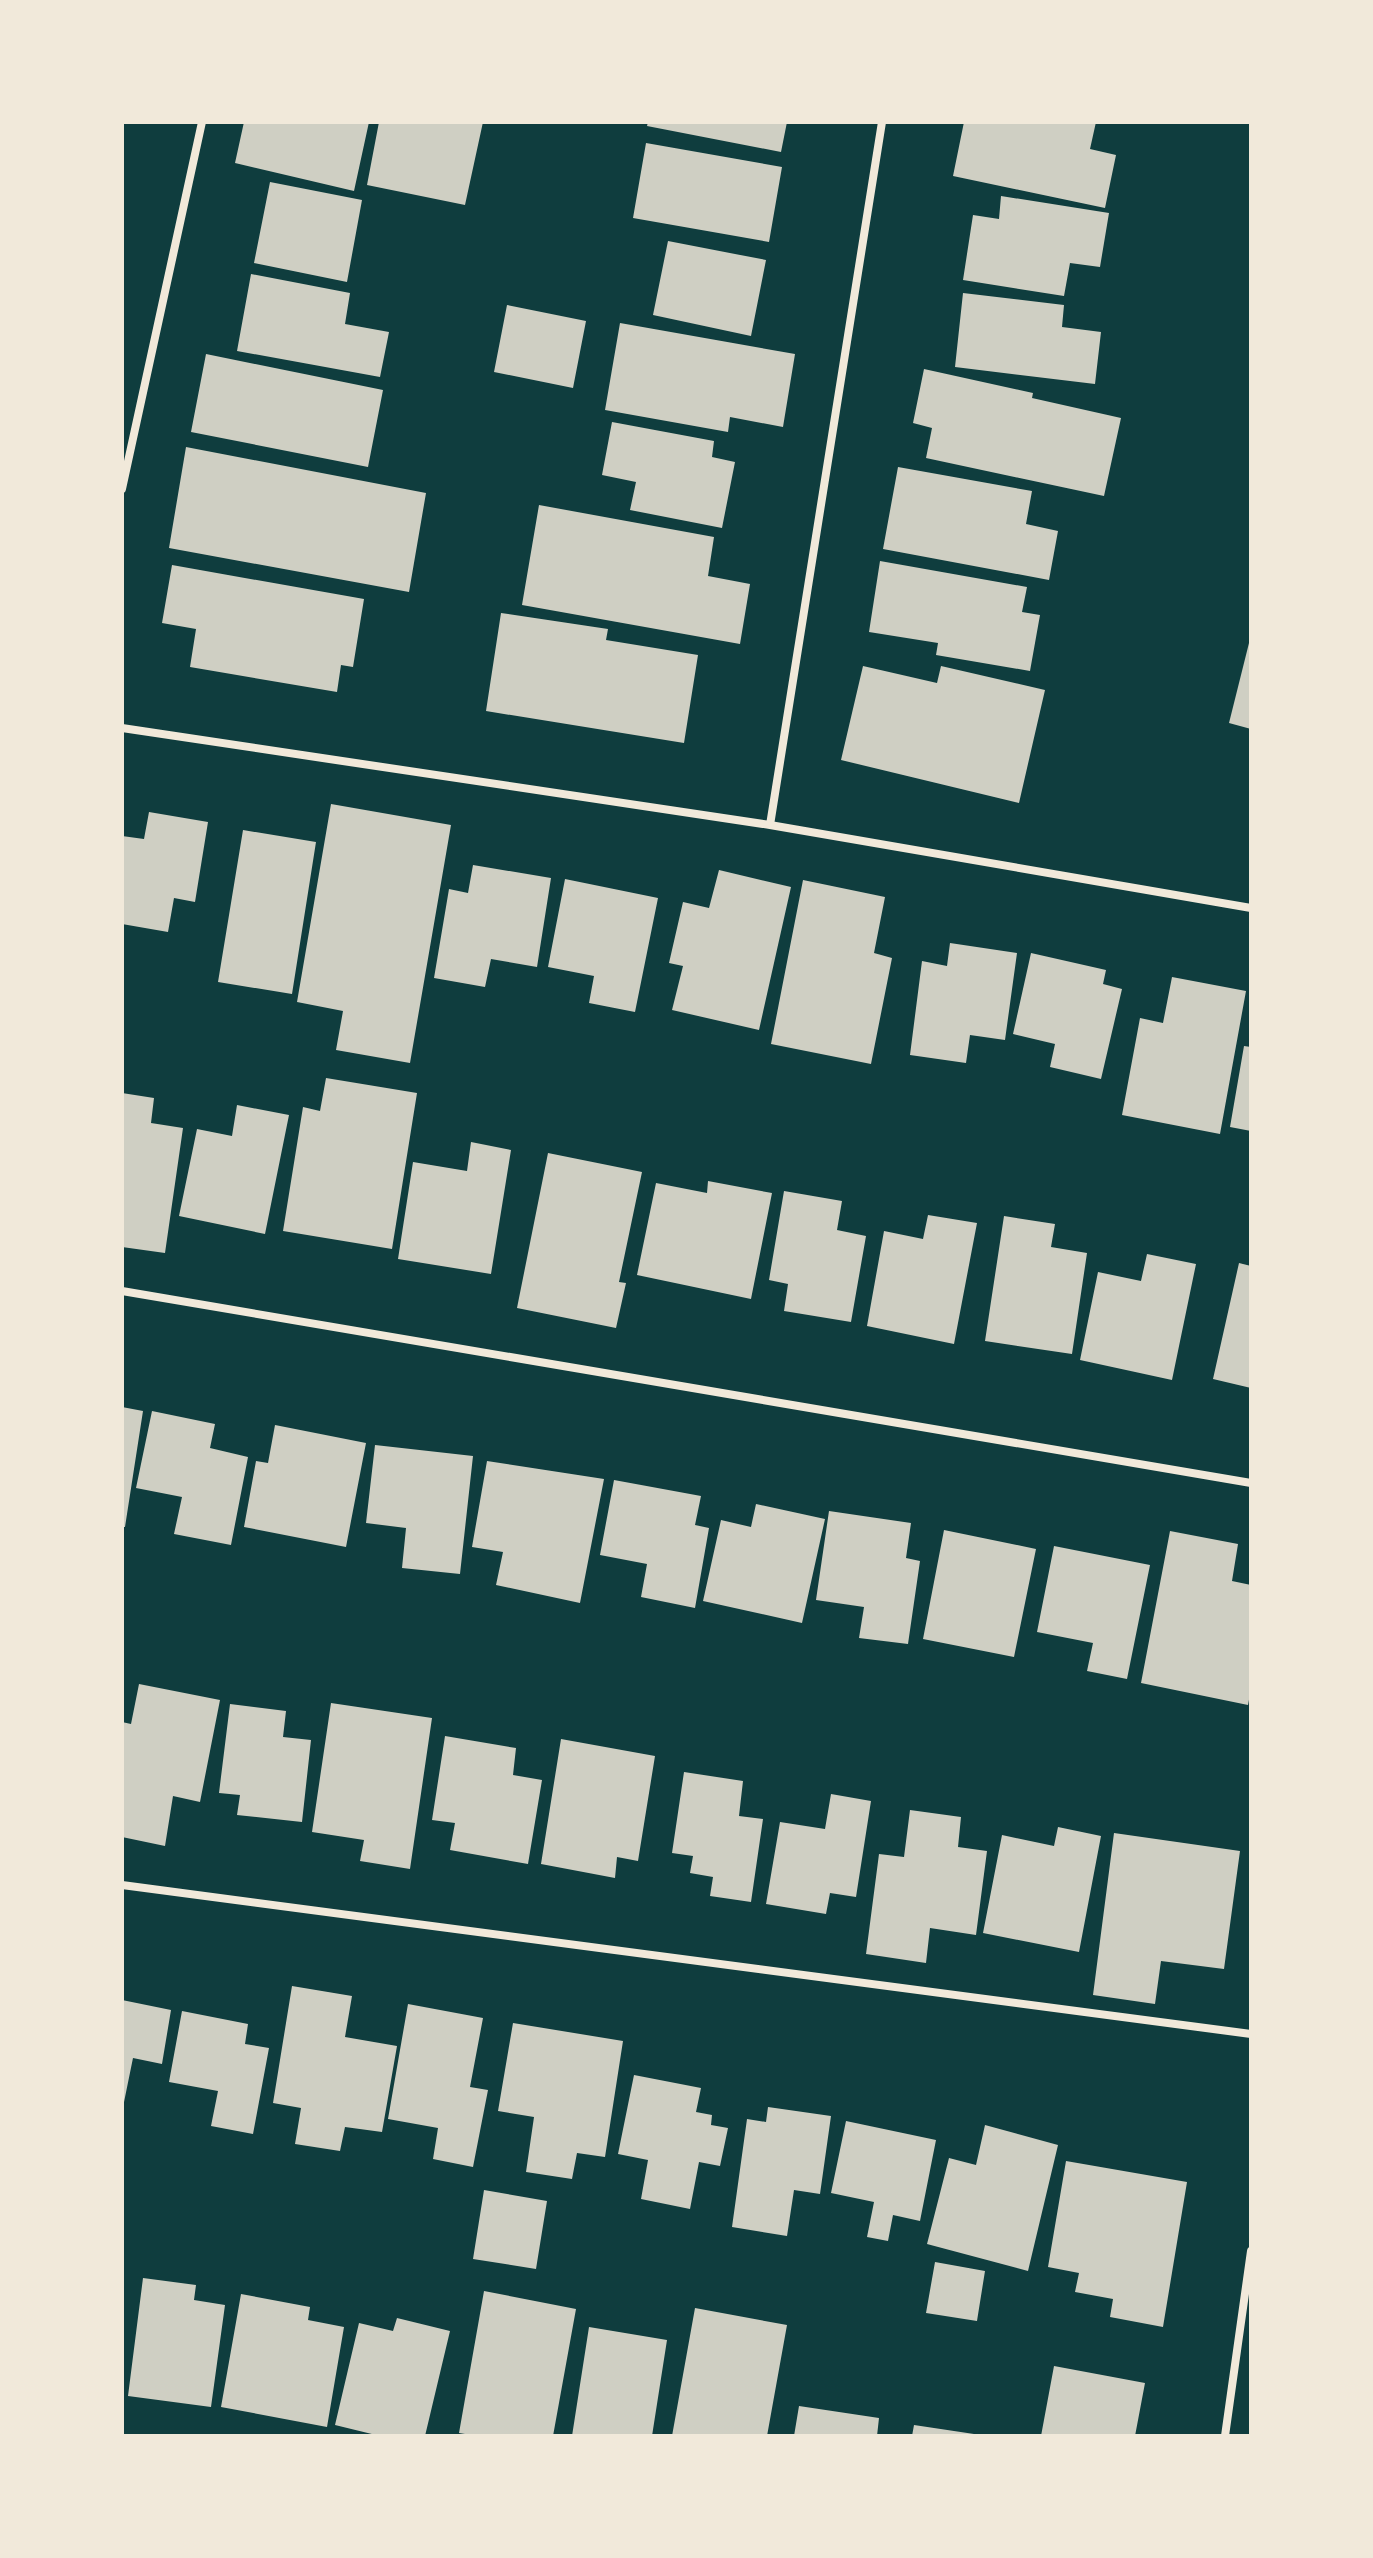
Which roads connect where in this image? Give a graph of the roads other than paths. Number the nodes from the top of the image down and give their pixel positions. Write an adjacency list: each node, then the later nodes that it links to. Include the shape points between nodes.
1 (202, 122): 3 (street)
2 (882, 122): 5 (street)
3 (122, 489)
4 (122, 728): 5 (street)
5 (770, 825): 6 (street)
6 (1251, 908)
7 (122, 1291): 8 (street)
8 (1251, 1483)
9 (122, 1885): 10 (street)
10 (1251, 2034)
11 (1251, 2251): 12 (street)
12 (1225, 2436)

